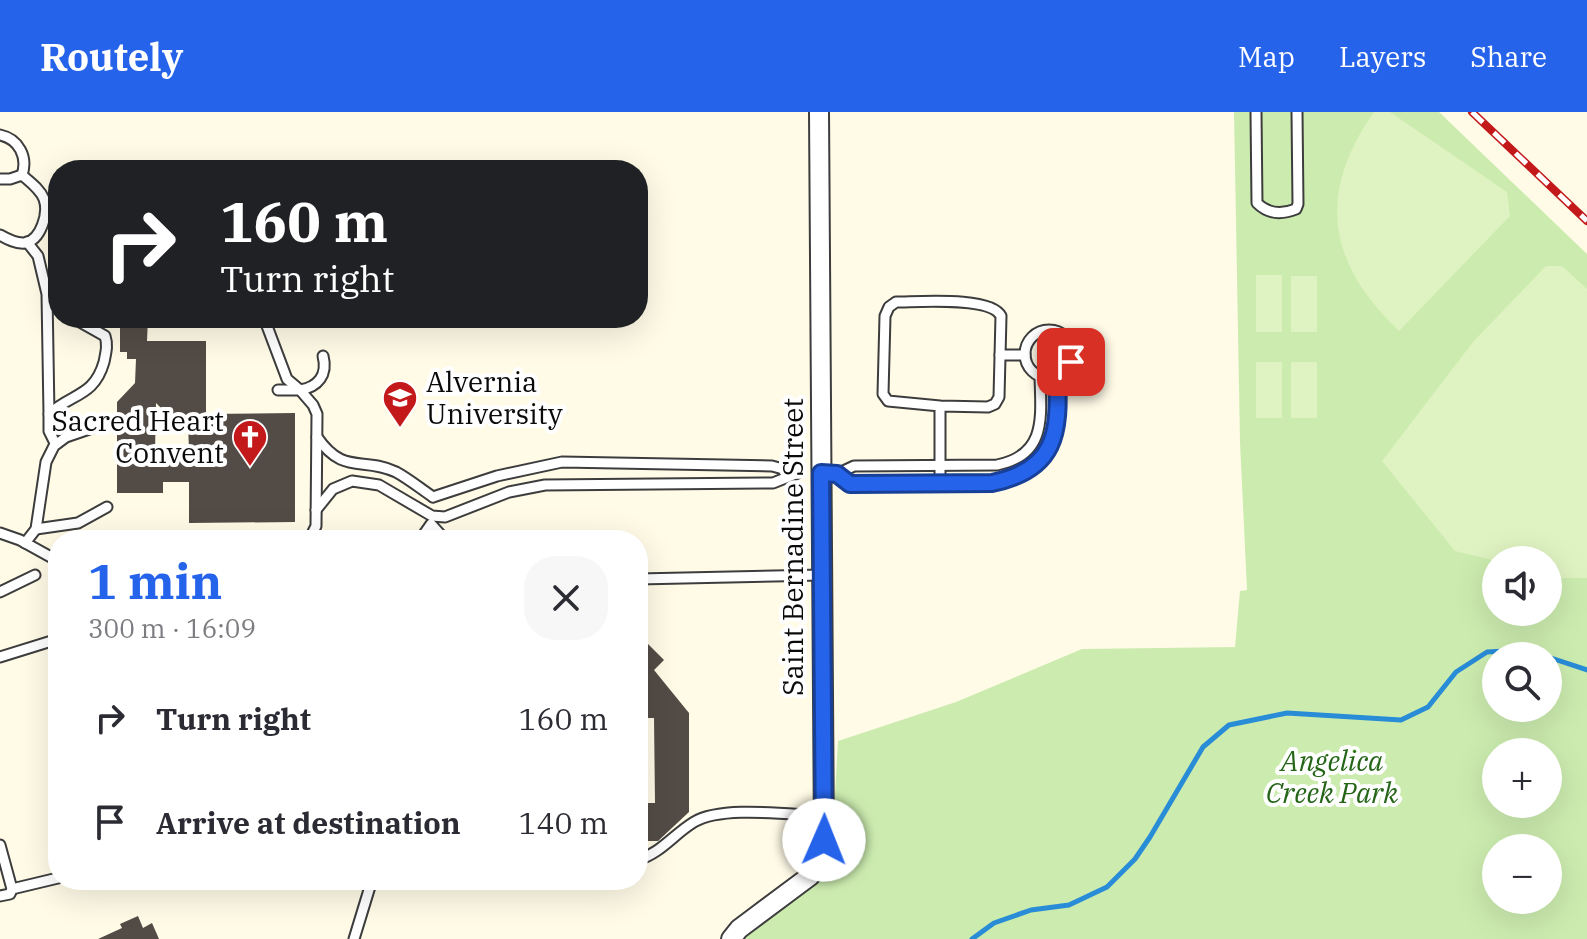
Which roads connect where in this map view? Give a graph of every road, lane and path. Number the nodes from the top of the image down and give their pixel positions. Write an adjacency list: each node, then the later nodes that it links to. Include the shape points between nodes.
1 (819, 112): 32 (street, Saint Bernadine Street)
2 (1256, 112): 3 (lane, via 1257,203 1274,213 1289,212 1298,204)
3 (1297, 112)
4 (0, 135): 5 (lane, via 24,155)
5 (22, 175): 6 (lane); 7 (lane)
6 (0, 179)
7 (48, 206)
8 (48, 214): 10 (lane)
9 (0, 235): 10 (lane)
10 (27, 242): 11 (lane)
11 (48, 281)
12 (52, 328): 23 (lane)
13 (91, 328): 23 (lane, via 105,336 100,375 84,394 63,401)
14 (268, 328): 21 (lane, via 287,379)
15 (1000, 355): 16 (lane); 22 (lane, via 995,404); 22 (lane, via 1001,316 993,307 968,302 896,302 889,307 883,394 888,401)
16 (1025, 355): 18 (lane, via 1030,370); 19 (lane, via 1029,340 1042,331 1064,336 1072,355 1068,368)
17 (323, 356): 21 (lane, via 319,381)
18 (1040, 376): 19 (lane); 27 (lane, via 1040,431)
19 (1057, 376): 30 (lane, via 1057,431)
20 (278, 390): 21 (lane)
21 (300, 390): 25 (lane, via 316,409)
22 (940, 406): 29 (lane)
23 (49, 414): 26 (lane)
24 (101, 425): 26 (lane)
25 (317, 437): 28 (lane, via 334,456); 37 (lane)
26 (55, 443): 39 (lane, via 46,462)
27 (1024, 454): 29 (lane, via 997,465); 30 (lane)
28 (352, 465): 33 (lane); 35 (lane, via 394,471)
29 (940, 466): 32 (lane, via 854,466); 34 (lane)
30 (1033, 466): 34 (lane, via 992,483)
31 (798, 473): 32 (lane); 35 (lane, via 772,466 562,462); 38 (lane, via 773,483 545,485)
32 (829, 474): 34 (lane, via 850,484); 47 (street, Saint Bernadine Street)
33 (352, 481): 37 (lane, via 333,489); 38 (lane, via 379,485)
34 (940, 484)
35 (433, 497): 38 (lane)
36 (107, 507): 39 (lane, via 78,523)
37 (316, 510): 40 (lane)
38 (431, 520): 41 (lane); 42 (lane)
39 (36, 529): 44 (lane)
40 (314, 530)
41 (426, 530)
42 (438, 530)
43 (0, 533): 44 (lane)
44 (25, 543): 45 (lane)
45 (48, 556)
46 (35, 575): 49 (lane)
47 (822, 575): 48 (lane); 52 (street, Saint Bernadine Street)
48 (648, 579)
49 (0, 592)
50 (48, 642): 51 (lane)
51 (0, 657)
52 (824, 816): 54 (lane, via 718,812 696,820); 60 (street, Saint Bernadine Street, via 821,861 810,876)
53 (0, 845): 56 (lane)
54 (648, 857)
55 (48, 880): 56 (lane)
56 (12, 889): 58 (lane)
57 (369, 890): 59 (lane)
58 (0, 896)
59 (354, 939)
60 (731, 939)

